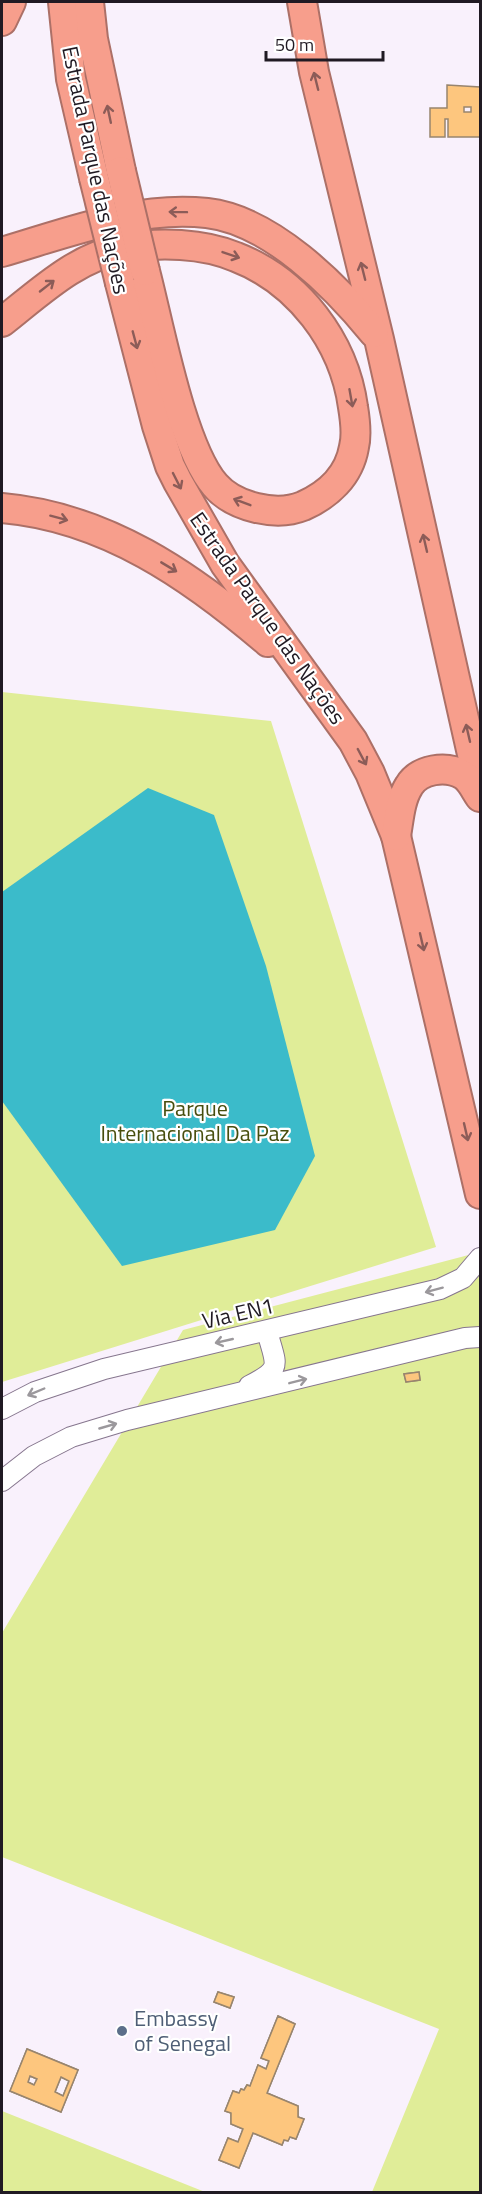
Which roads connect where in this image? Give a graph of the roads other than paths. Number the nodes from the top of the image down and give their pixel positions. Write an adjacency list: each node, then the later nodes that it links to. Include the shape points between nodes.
1 (11, 2): 5 (highway)
2 (63, 2): 6 (highway, Estrada Parque das Nações, via 71,79)
3 (89, 2): 6 (highway, one-way to 3)
4 (302, 2): 9 (highway, one-way to 4, via 314,72)
5 (2, 21)
6 (107, 175): 8 (highway, one-way to 6, bridge, via 63,274 123,249 158,245 211,249 256,265 298,298 321,323 346,369 355,418 355,447 342,477 322,497 293,510 265,510 226,495 215,486 190,435 145,271); 11 (highway, Estrada Parque das Nações, one-way to 11, bridge, via 120,284 170,466 225,564)
7 (2, 252): 9 (highway, one-way to 7, via 320,274 238,221 207,213 164,212 118,219)
8 (2, 322)
9 (380, 339): 12 (highway, one-way to 9)
10 (2, 508): 11 (highway, one-way to 11, via 60,518 142,550 197,584)
11 (305, 674): 14 (highway, Estrada Parque das Nações, one-way to 14, via 353,741)
12 (480, 790)
13 (480, 797): 14 (highway, via 466,778 456,772 434,771 418,776 406,792)
14 (396, 836): 15 (highway, Estrada Parque das Nações, one-way to 15)
15 (480, 1194)
16 (480, 1258): 17 (street, Via EN1, one-way to 17, via 463,1278 440,1289)
17 (267, 1330): 19 (street, via 274,1370); 20 (street, Via EN1, one-way to 20, via 86,1375 34,1392)
18 (480, 1337): 19 (street, one-way to 18)
19 (225, 1399): 21 (street, one-way to 19, via 34,1456 71,1437 127,1420)
20 (2, 1409)
21 (2, 1481)

